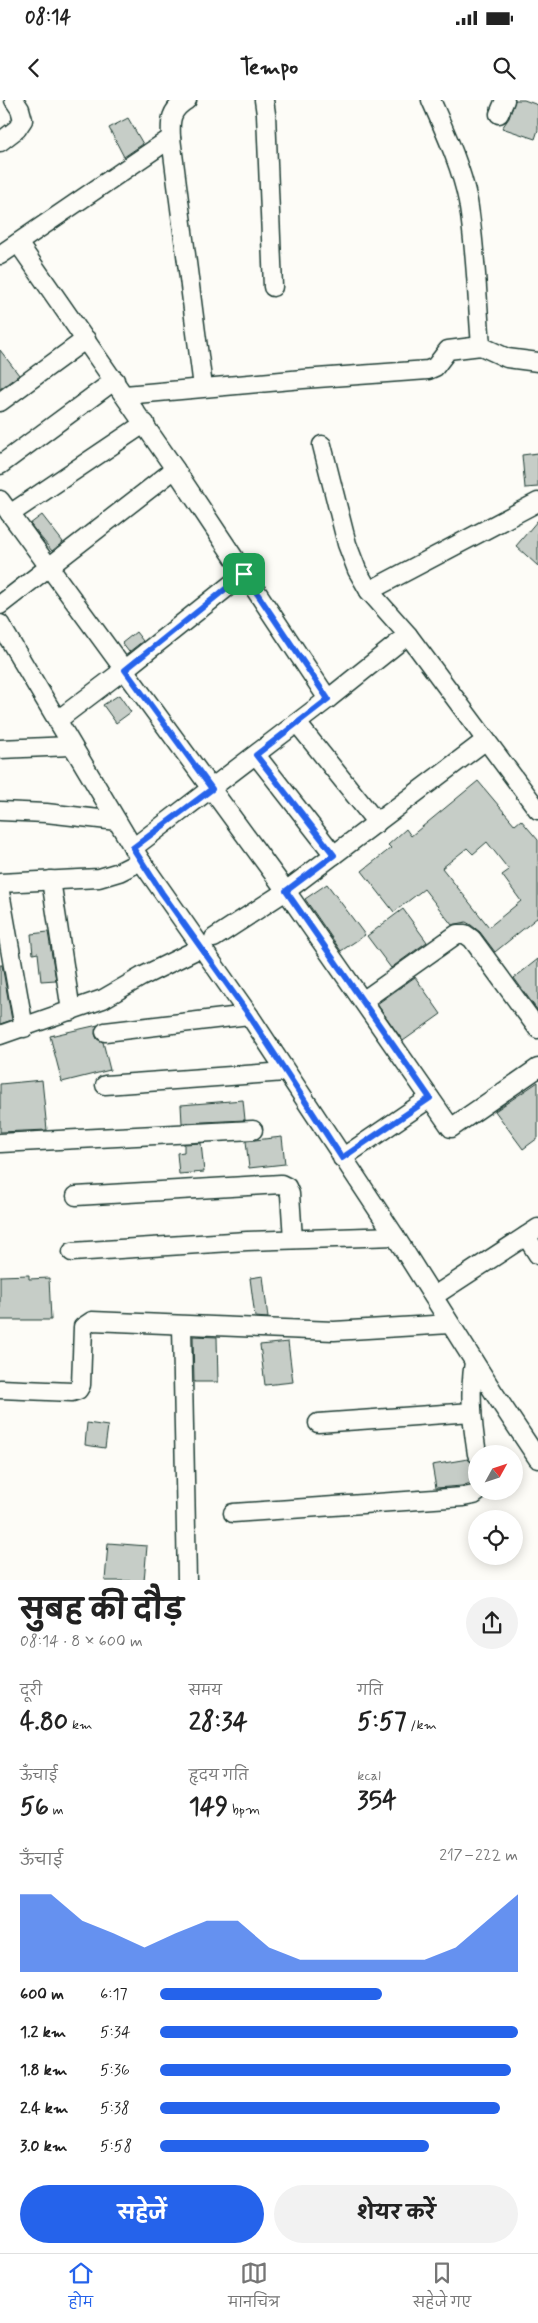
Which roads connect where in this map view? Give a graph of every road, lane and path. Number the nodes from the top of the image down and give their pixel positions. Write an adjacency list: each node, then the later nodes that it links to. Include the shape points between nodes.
1 (14, 100): 6 (street, via 23,120)
2 (187, 100): 5 (street, via 172,112)
3 (264, 100): 9 (street)
4 (431, 100): 11 (street, via 450,143 467,199 475,252)
5 (171, 138): 7 (street); 14 (street)
6 (0, 142)
7 (18, 243): 8 (street); 10 (street)
8 (0, 255)
9 (273, 287)
10 (86, 340): 13 (street); 16 (street)
11 (480, 346): 12 (street, via 508,358); 14 (street, via 448,350 428,370)
12 (538, 362)
13 (115, 380): 15 (street); 19 (street)
14 (203, 388): 15 (street)
15 (125, 395): 17 (street)
16 (0, 402)
17 (145, 423): 20 (street); 22 (street)
18 (322, 445): 25 (street, via 347,544 356,570)
19 (0, 465)
20 (175, 469): 23 (street); 24 (street)
21 (538, 502): 25 (street)
22 (5, 507): 23 (street)
23 (48, 567): 26 (street); 29 (street)
24 (244, 574): 29 (street); 30 (street)
25 (369, 591): 28 (street)
26 (0, 604)
27 (0, 624): 34 (street)
28 (408, 635): 30 (street); 33 (street)
29 (125, 670): 31 (street); 37 (street)
30 (328, 699): 32 (street)
31 (63, 716)
32 (297, 723): 36 (street); 41 (street)
33 (486, 740): 39 (street); 41 (street)
34 (71, 746): 35 (street); 40 (street)
35 (0, 749)
36 (256, 755): 37 (street); 43 (street)
37 (212, 789): 42 (street); 46 (street)
38 (0, 810): 40 (street)
39 (538, 810)
40 (117, 821): 42 (street)
41 (377, 823): 43 (street)
42 (137, 855): 44 (street, via 119,872 99,878); 48 (street)
43 (334, 855): 46 (street)
44 (51, 880): 45 (street); 50 (street)
45 (0, 883)
46 (286, 891): 48 (street); 49 (street)
47 (0, 892): 52 (street)
48 (207, 943): 50 (street, via 103,998); 51 (street)
49 (364, 1000): 53 (street, via 457,934 465,934 472,939); 59 (street)
50 (71, 1011): 52 (street)
51 (249, 1015): 54 (street); 57 (street)
52 (24, 1028): 55 (street)
53 (538, 1029)
54 (105, 1032)
55 (0, 1035)
56 (538, 1068): 59 (street, via 451,1128)
57 (285, 1072): 58 (street); 62 (street)
58 (105, 1085)
59 (430, 1098): 62 (street)
60 (253, 1130): 61 (street)
61 (0, 1143)
62 (342, 1158): 65 (street)
63 (76, 1196): 66 (street, via 281,1184 290,1194)
64 (532, 1232): 68 (street); 69 (street)
65 (395, 1236): 66 (street); 69 (street)
66 (293, 1239): 67 (street)
67 (72, 1252)
68 (538, 1255)
69 (434, 1296): 70 (street)
70 (450, 1324): 71 (street, via 334,1331); 72 (street)
71 (182, 1326): 73 (street, via 92,1321 83,1327 81,1384 78,1390); 80 (street)
72 (474, 1362): 74 (street); 77 (street)
73 (0, 1389)
74 (472, 1412): 75 (street); 76 (street)
75 (318, 1422)
76 (476, 1445)
77 (538, 1459)
78 (468, 1496): 79 (street)
79 (232, 1513)
80 (187, 1580)

